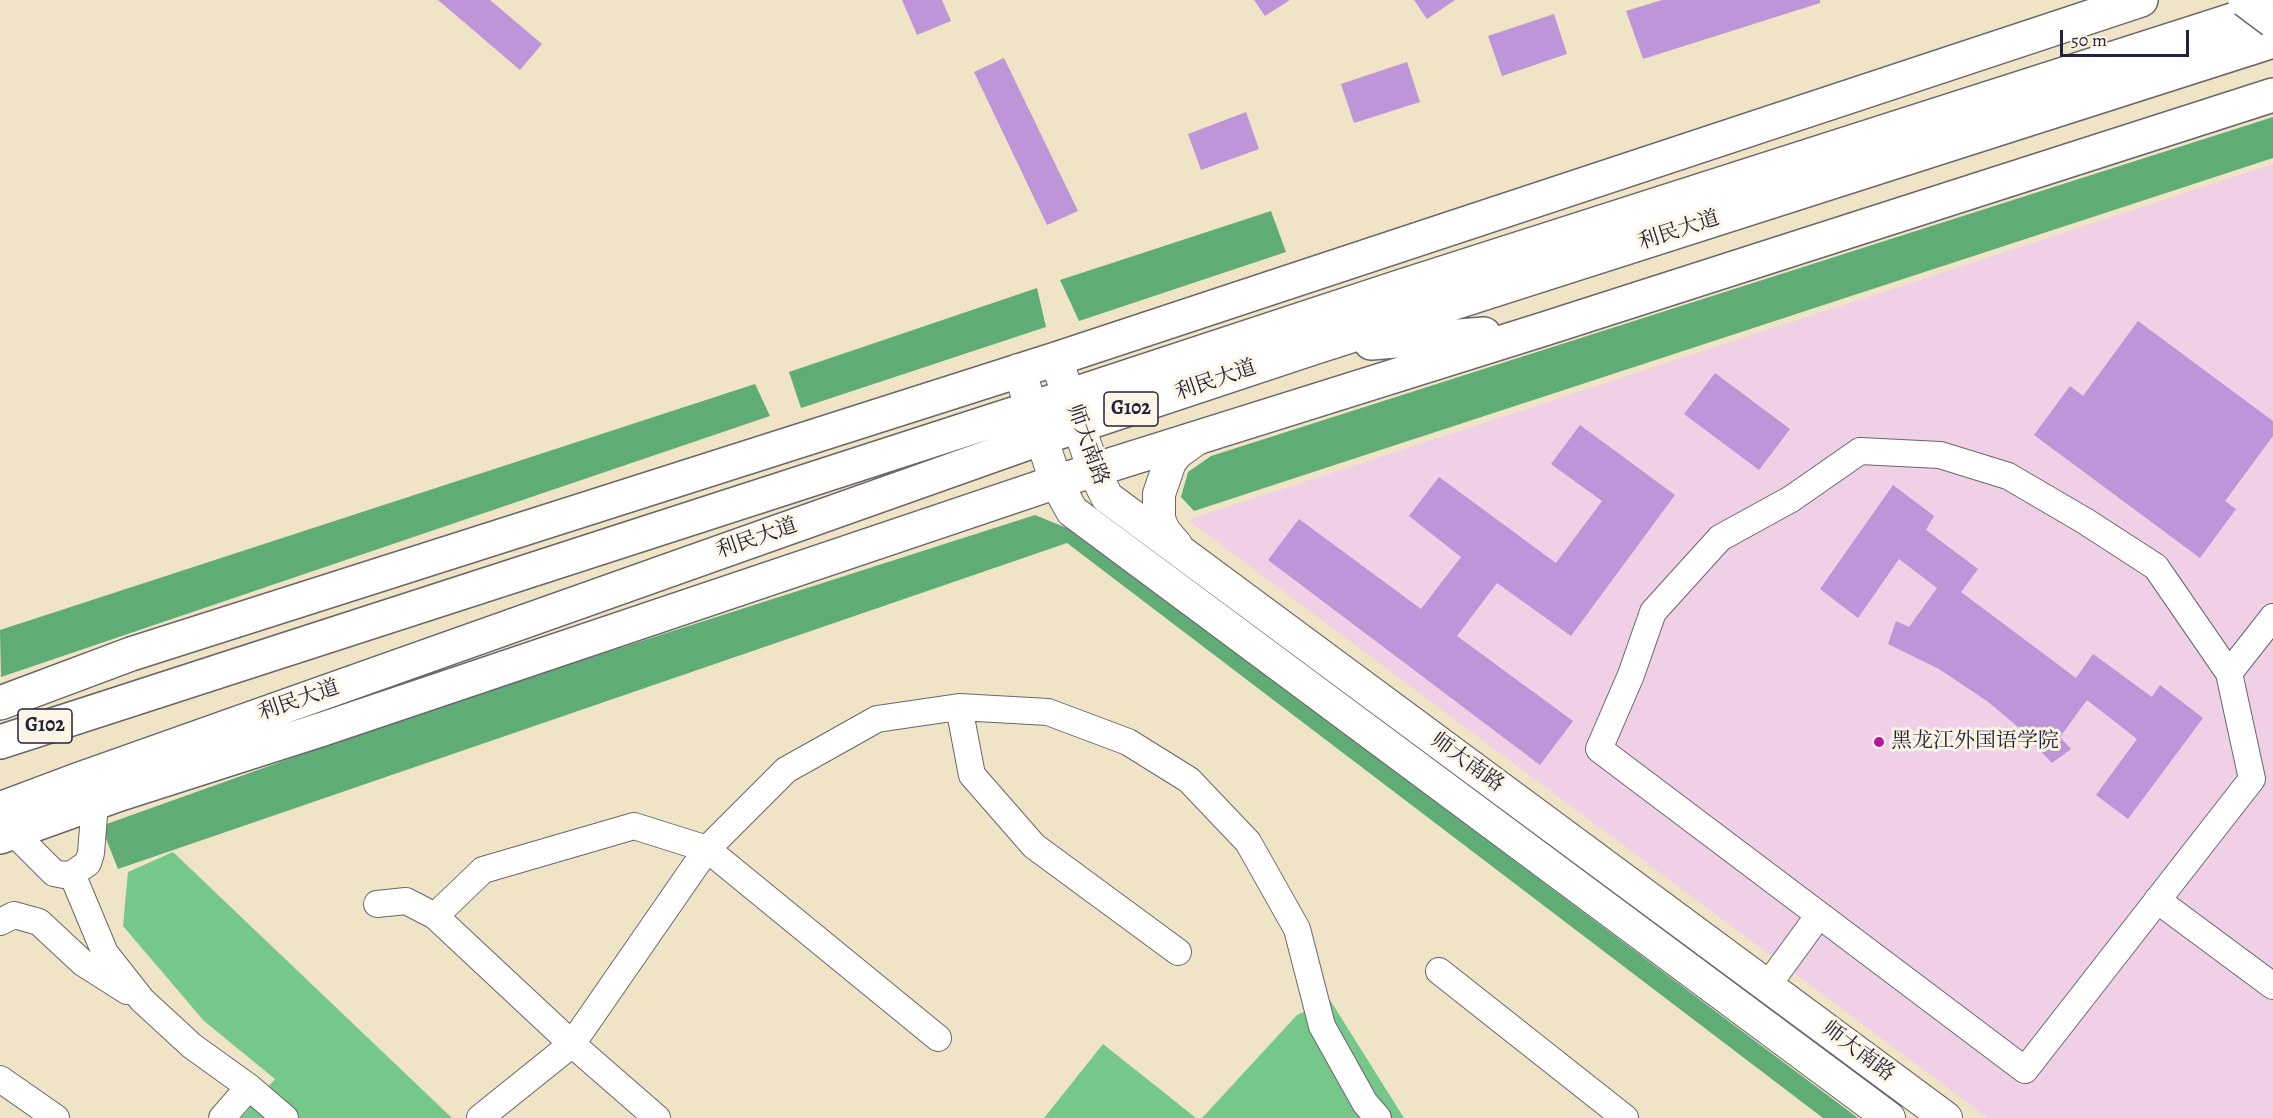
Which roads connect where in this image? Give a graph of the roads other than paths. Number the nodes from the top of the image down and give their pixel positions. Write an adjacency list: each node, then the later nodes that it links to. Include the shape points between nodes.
1 (2138, 0): 8 (highway)
2 (2245, 0): 4 (highway, bridge)
3 (2273, 7): 7 (highway, 利民大道 / G102)
4 (2273, 21)
5 (2273, 41): 10 (highway, 利民大道 / G102)
6 (2273, 95): 9 (highway)
7 (1511, 251): 8 (highway); 13 (highway, 利民大道 / G102)
8 (1321, 271): 11 (highway)
9 (1544, 329): 10 (highway); 16 (highway)
10 (1313, 348): 15 (highway, 利民大道 / G102)
11 (1056, 359): 12 (highway); 13 (main road, 师大南路)
12 (1019, 370): 14 (main road, 师大南路); 21 (highway)
13 (1069, 395): 14 (highway, 利民大道 / G102); 15 (main road, 师大南路)
14 (1037, 423): 15 (highway, 利民大道 / G102); 18 (main road, 师大南路); 25 (highway, 利民大道 / G102); 29 (highway, 利民大道 / G102)
15 (1079, 427): 17 (main road, 师大南路)
16 (1198, 438): 17 (highway); 19 (main road, via 1170,462 1159,494 1164,531)
17 (1094, 471): 18 (highway); 19 (main road, 师大南路, via 1107,497)
18 (1056, 482): 29 (highway, via 334,725); 54 (main road, 师大南路, via 1072,511)
19 (1184, 554): 40 (main road, 师大南路)
20 (2273, 617): 22 (street)
21 (131, 654): 23 (highway); 25 (highway)
22 (2229, 673): 33 (street, via 2252,779); 35 (street, via 2156,567 2085,521 2008,477 1940,455 1860,451 1791,499 1720,538 1653,612 1599,749)
23 (0, 703)
24 (959, 707): 31 (street, via 877,719 786,770); 38 (street, via 972,775 1034,846); 52 (street, via 1048,712 1128,742 1189,780 1248,842 1297,929 1322,1026 1365,1103)
25 (90, 713): 27 (highway, 利民大道 / G102)
26 (0, 723): 27 (highway)
27 (38, 728): 28 (highway, 利民大道 / G102)
28 (0, 742)
29 (97, 792): 30 (highway, 利民大道 / G102); 32 (street, via 88,863)
30 (4, 826): 32 (street, via 54,873)
31 (707, 849): 36 (street, via 634,826 483,870); 43 (street); 44 (street)
32 (72, 874): 42 (street, via 105,952)
33 (2157, 900): 35 (street, via 2025,1070); 41 (street)
34 (377, 904): 36 (street, via 406,901)
35 (1819, 915): 40 (street)
36 (435, 916): 44 (street)
37 (0, 922): 42 (street, via 14,915 39,922 83,963)
38 (1178, 952)
39 (1439, 971): 53 (street)
40 (1768, 985): 55 (main road, 师大南路)
41 (2273, 986)
42 (142, 1000): 46 (street, via 192,1046)
43 (938, 1038)
44 (572, 1044): 50 (street); 51 (street)
45 (0, 1080): 47 (street)
46 (249, 1087): 48 (street); 49 (street)
47 (56, 1118)
48 (222, 1118)
49 (285, 1118)
50 (480, 1118)
51 (657, 1118)
52 (1378, 1118)
53 (1625, 1118)
54 (1889, 1118)
55 (1946, 1118)

